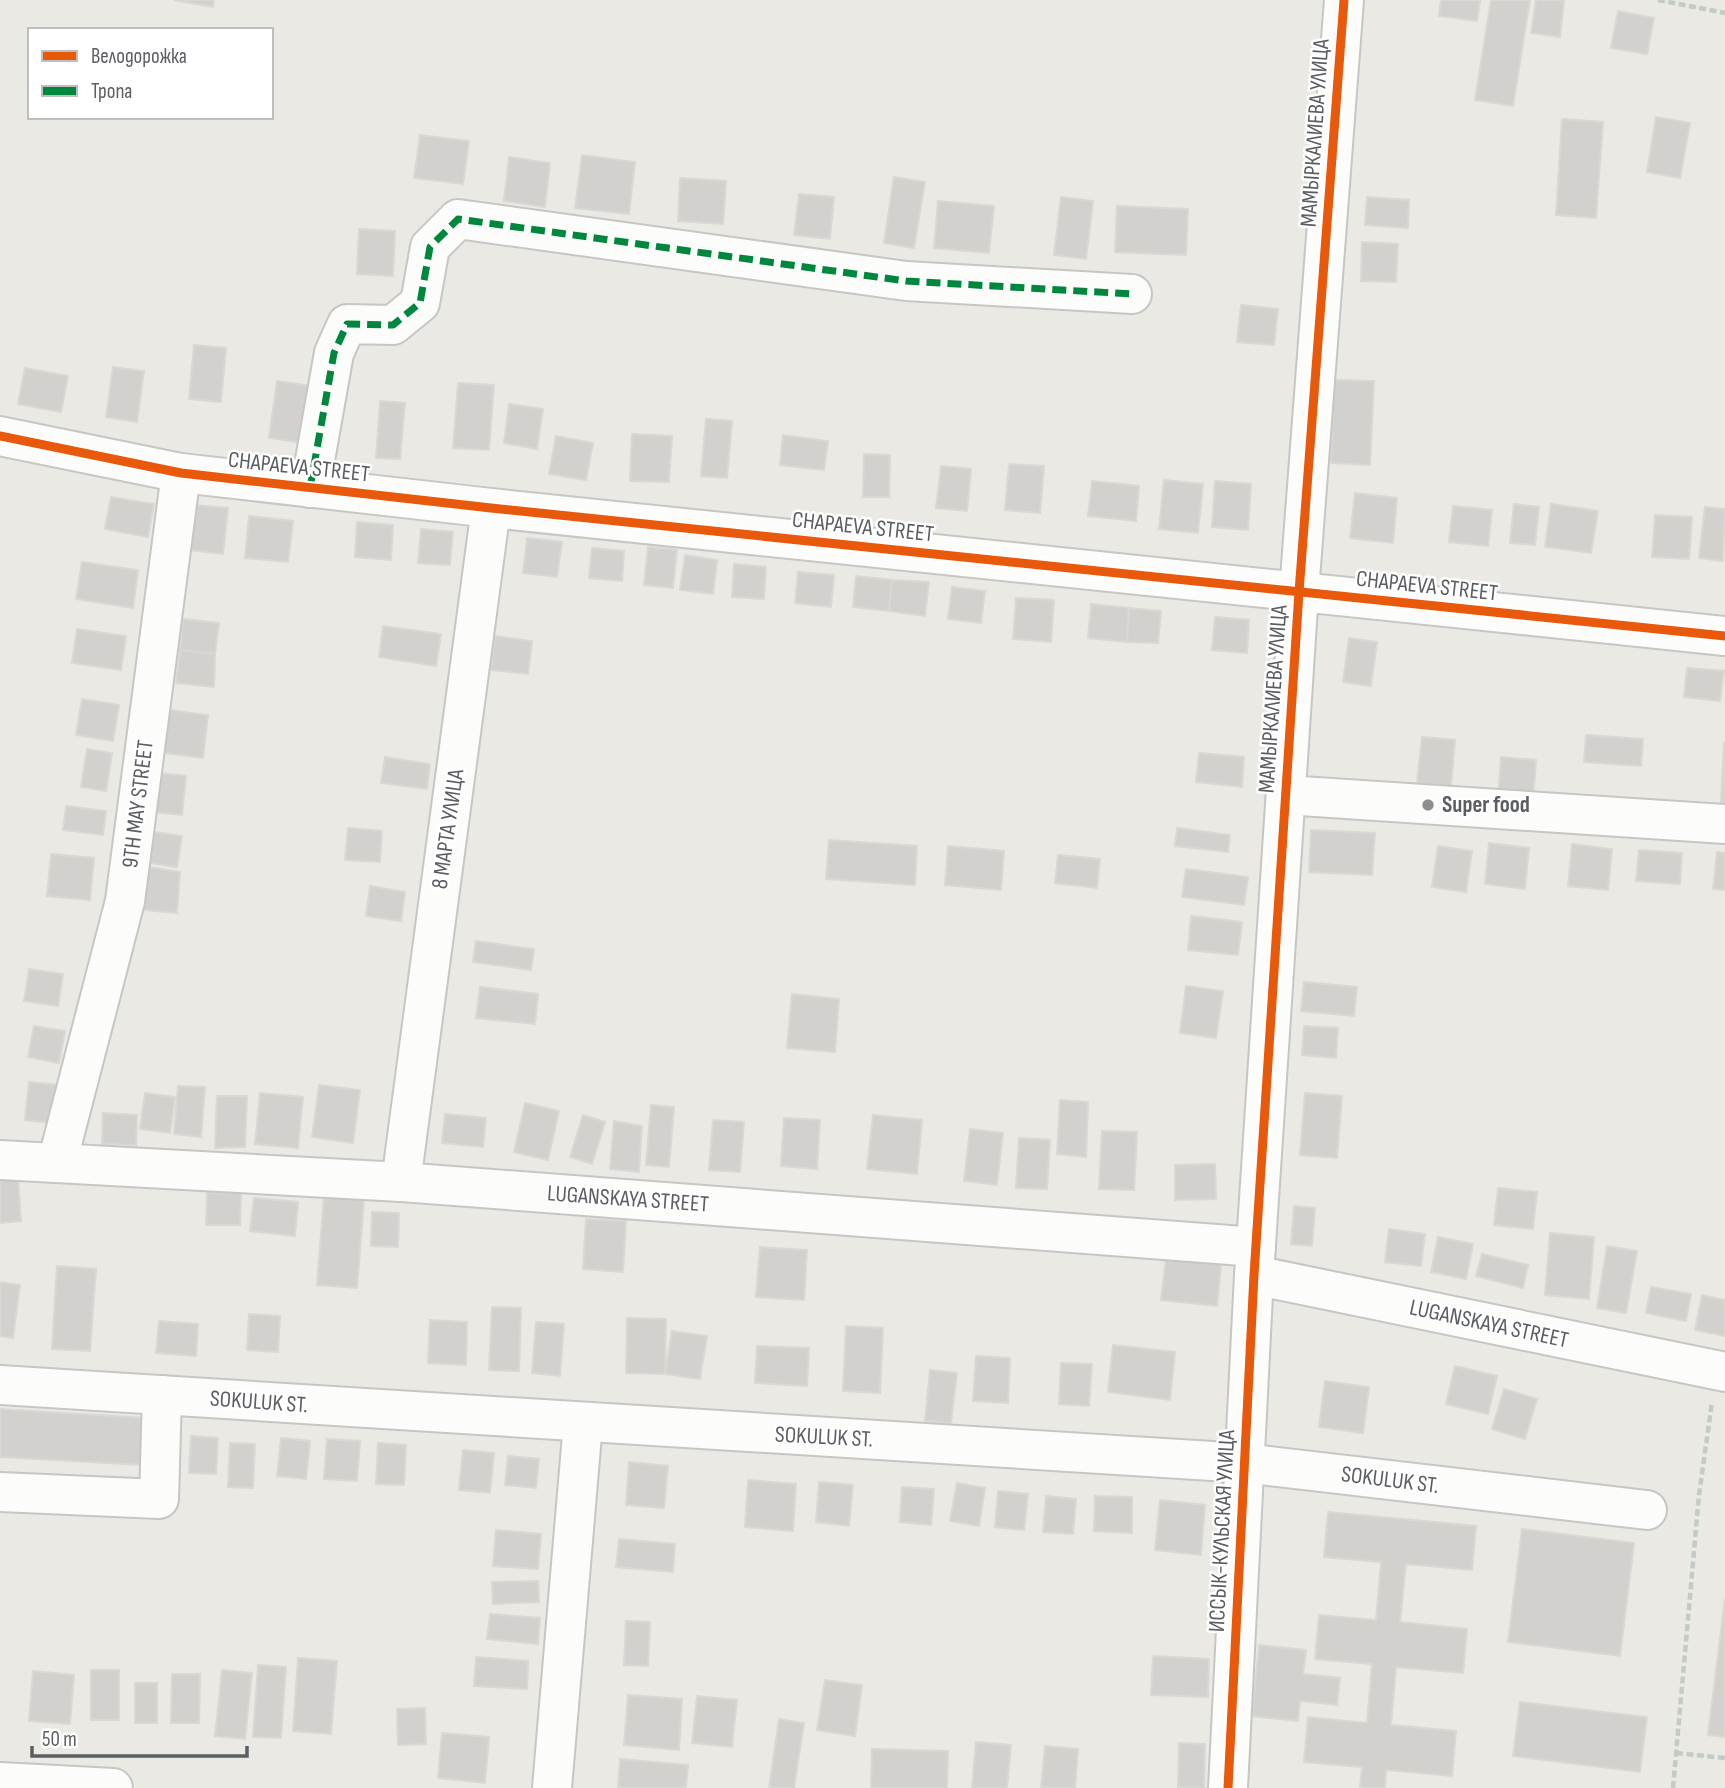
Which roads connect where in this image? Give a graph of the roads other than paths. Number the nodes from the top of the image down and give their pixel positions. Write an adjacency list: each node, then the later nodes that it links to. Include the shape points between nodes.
1 (1344, 0): 7 (street, МАМЫРКАЛИЕВА УЛИЦА)
2 (1132, 294): 5 (street, via 906,281 458,219 430,247 420,303 393,325 347,324 334,353)
3 (0, 436): 4 (street, CHAPAEVA STREET)
4 (181, 473): 5 (street, CHAPAEVA STREET); 11 (street, 9TH MAY STREET, via 125,901)
5 (310, 488): 6 (street, CHAPAEVA STREET)
6 (491, 508): 7 (street, CHAPAEVA STREET); 13 (street, 8 МАРТА УЛИЦА)
7 (1299, 592): 8 (street, CHAPAEVA STREET); 9 (street, МАМЫРКАЛИЕВА УЛИЦА)
8 (1725, 636)
9 (1286, 795): 10 (street); 14 (street, МАМЫРКАЛИЕВА УЛИЦА)
10 (1725, 824)
11 (61, 1147): 12 (street, LUGANSKAYA STREET); 13 (street, LUGANSKAYA STREET)
12 (0, 1160)
13 (403, 1166): 14 (street, LUGANSKAYA STREET)
14 (1255, 1261): 15 (street, LUGANSKAYA STREET); 19 (street, ИССЫК-КУЛЬСКАЯ УЛИЦА)
15 (1721, 1371)
16 (0, 1385): 17 (street, SOKULUK ST.)
17 (162, 1395): 18 (street, SOKULUK ST.); 20 (street, via 159,1499)
18 (583, 1423): 19 (street, SOKULUK ST.); 24 (street)
19 (1244, 1463): 21 (street, SOKULUK ST.); 25 (street, ИССЫК-КУЛЬСКАЯ УЛИЦА)
20 (0, 1492)
21 (1647, 1510)
22 (0, 1782): 23 (street)
23 (113, 1788)
24 (552, 1788)
25 (1228, 1788)

